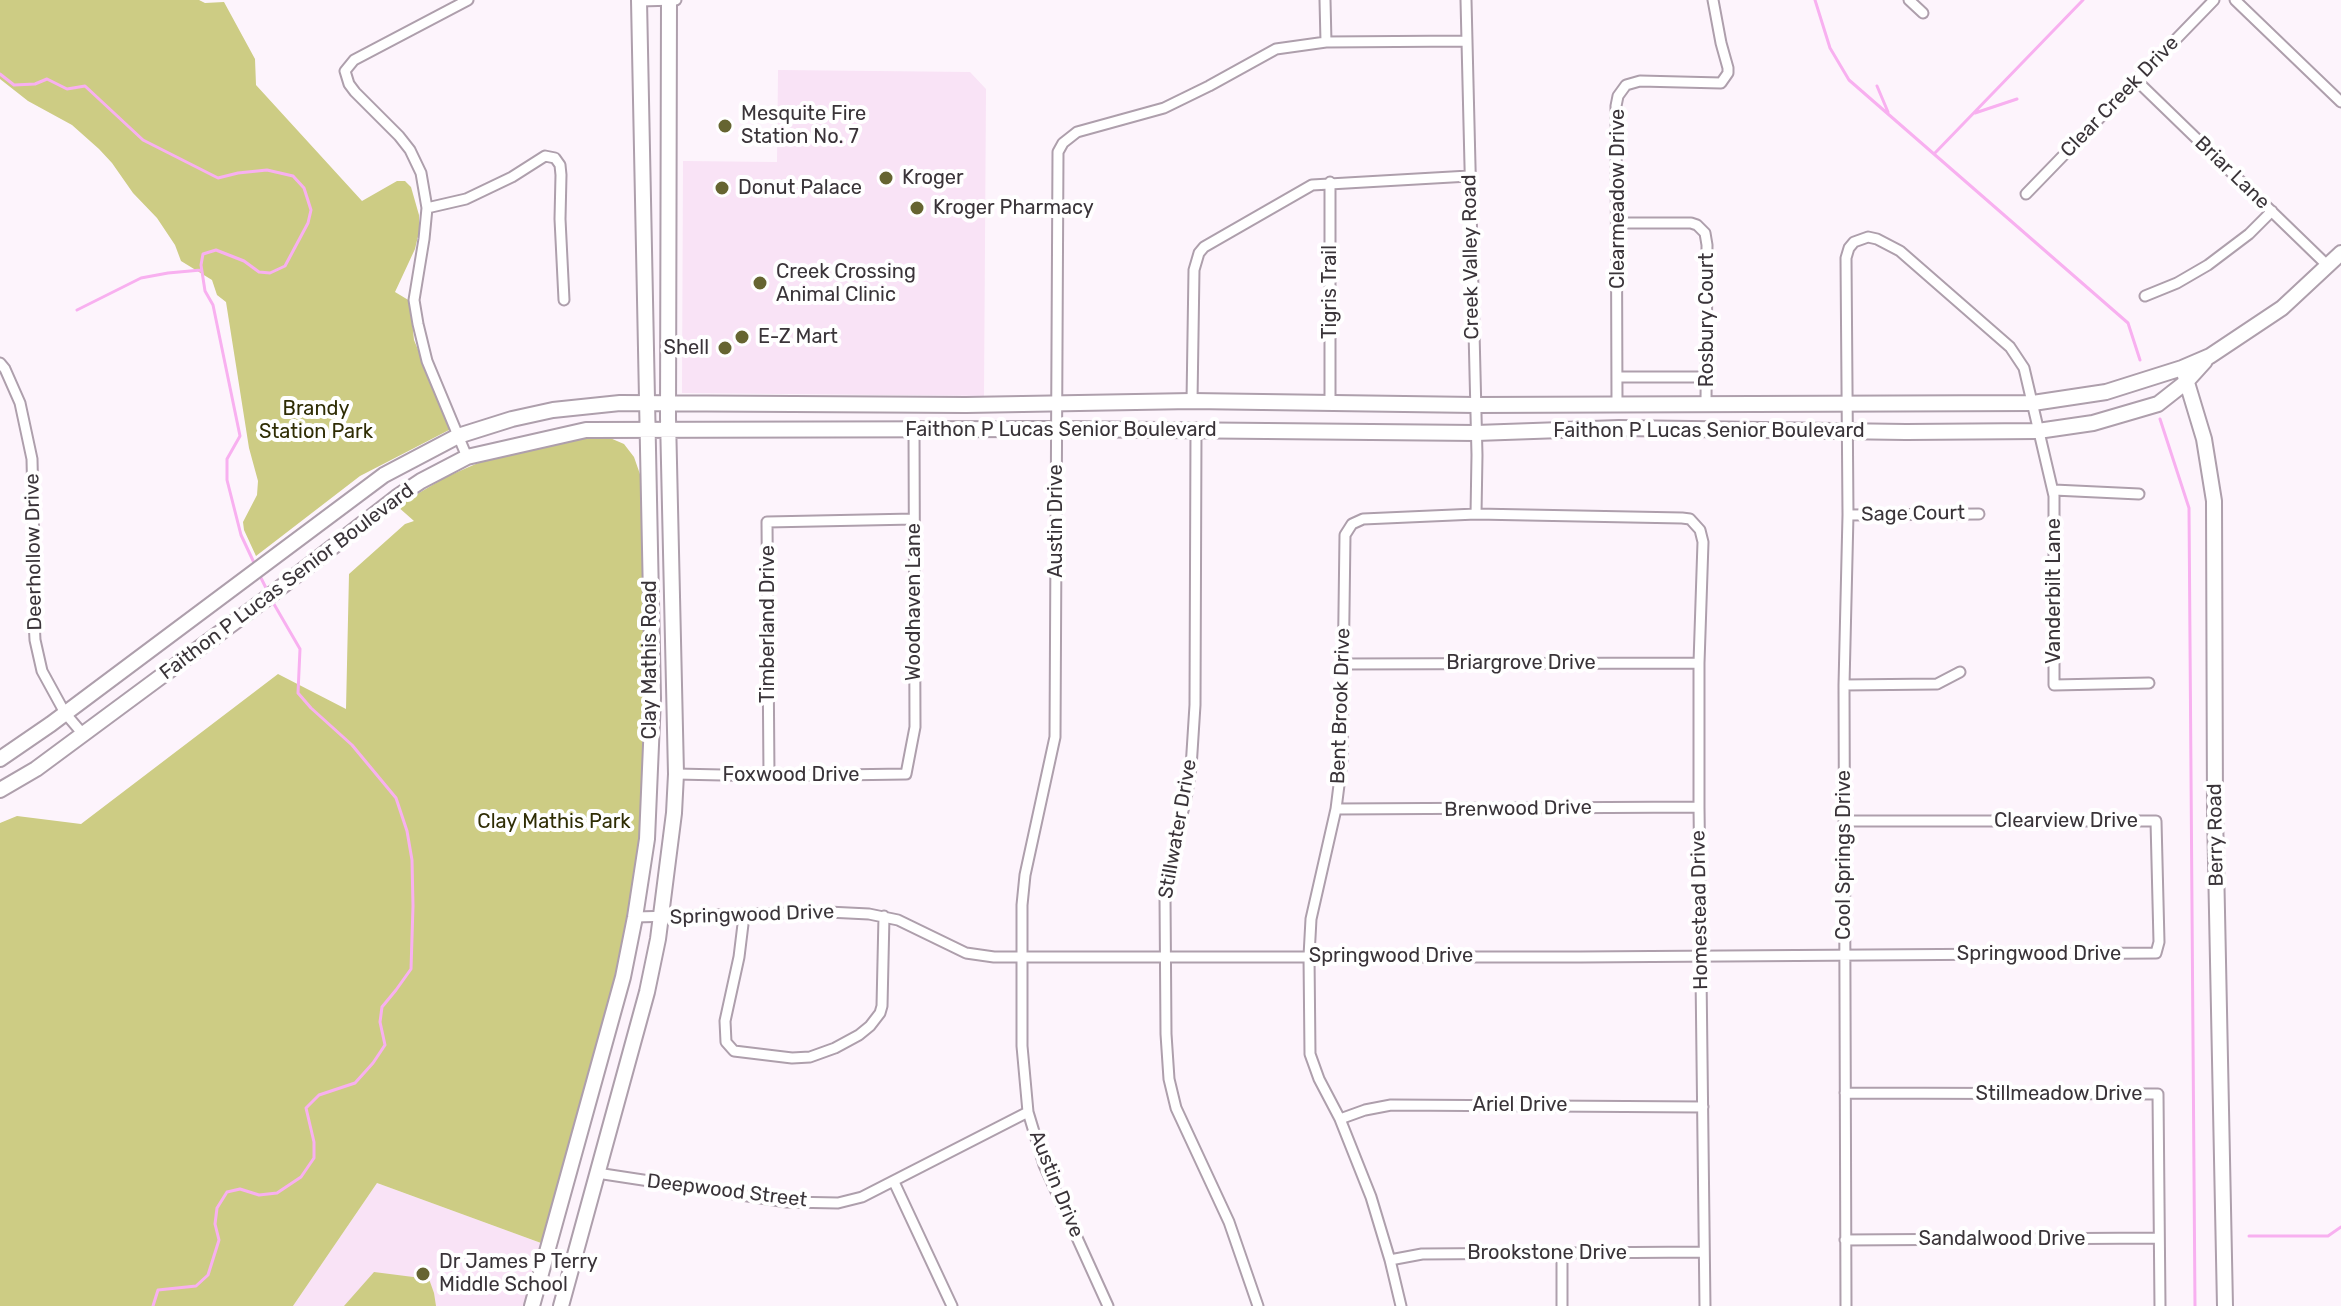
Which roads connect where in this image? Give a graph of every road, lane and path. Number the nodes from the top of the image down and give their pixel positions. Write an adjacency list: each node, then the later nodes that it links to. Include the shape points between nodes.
1 (468, 0): 21 (street, via 354,60 345,71 355,92 410,150 421,173)
2 (640, 0): 3 (street); 17 (main road, Clay Mathis Road)
3 (669, 0): 4 (street); 16 (main road, Clay Mathis Road)
4 (676, 0)
5 (1325, 0): 13 (street)
6 (1466, 0): 12 (street, Creek Valley Road)
7 (1713, 0): 23 (street, Clearmeadow Drive, via 1728,68 1721,83 1640,81 1626,85 1618,96)
8 (1909, 0): 11 (street)
9 (2214, 0): 14 (street, Clear Creek Drive)
10 (2235, 0): 15 (street)
11 (1923, 13)
12 (1466, 41): 13 (street, Austin Drive); 18 (street, Creek Valley Road)
13 (1326, 42): 42 (street, Austin Drive, via 1276,49 1164,108 1077,132 1063,143 1057,159)
14 (2136, 80): 20 (street, Clear Creek Drive); 22 (street, Briar Lane)
15 (2341, 102)
16 (669, 138): 17 (main road); 25 (main road, Clay Mathis Road)
17 (642, 140): 24 (main road, Clay Mathis Road)
18 (1469, 176): 19 (street); 44 (street, Creek Valley Road)
19 (1330, 182): 34 (street, via 1305,188 1214,239 1199,253 1194,270); 35 (street, Tigris Trail)
20 (2026, 194)
21 (427, 208): 29 (street, via 466,199 545,156 555,158 561,175); 54 (street, via 414,300 421,343)
22 (2272, 211): 27 (street, Briar Lane); 28 (street, via 2208,265)
23 (1617, 223): 32 (street, Clearmeadow Drive); 33 (street, Rosbury Court, via 1691,223 1705,233)
24 (644, 249): 25 (main road); 36 (main road, Clay Mathis Road)
25 (669, 249): 41 (main road, Clay Mathis Road)
26 (2341, 253): 27 (main road, Faithon P Lucas Senior Boulevard)
27 (2328, 266): 31 (main road, Faithon P Lucas Senior Boulevard, via 2282,308)
28 (2145, 296)
29 (564, 300)
30 (0, 363): 68 (street, Deerhollow Drive, via 20,403 32,459 35,640 42,671)
31 (2184, 375): 40 (main road, Faithon P Lucas Senior Boulevard); 52 (main road, Faithon P Lucas Senior Boulevard, via 2158,404 2093,423); 109 (main road, Berry Road, via 2204,439 2214,501)
32 (1618, 377): 33 (street); 37 (street, Clearmeadow Drive)
33 (1706, 377): 38 (street, Rosbury Court)
34 (1192, 401): 35 (main road, Faithon P Lucas Senior Boulevard); 42 (main road, Faithon P Lucas Senior Boulevard)
35 (1330, 402): 44 (main road, Faithon P Lucas Senior Boulevard)
36 (646, 403): 41 (main road, Faithon P Lucas Senior Boulevard); 49 (main road, Clay Mathis Road); 54 (main road, Faithon P Lucas Senior Boulevard, via 553,410)
37 (1617, 403): 38 (main road, Faithon P Lucas Senior Boulevard); 44 (main road, Faithon P Lucas Senior Boulevard)
38 (1706, 403): 39 (main road, Faithon P Lucas Senior Boulevard)
39 (1846, 403): 40 (main road, Faithon P Lucas Senior Boulevard); 40 (street, Vanderbilt Lane, via 1846,258 1854,242 1868,237 1900,251 2010,347 2024,368); 51 (street, Cool Springs Drive)
40 (2033, 403): 52 (street, Vanderbilt Lane)
41 (668, 404): 43 (main road, Faithon P Lucas Senior Boulevard); 45 (main road, Clay Mathis Road)
42 (1056, 404): 43 (main road, Faithon P Lucas Senior Boulevard); 48 (street, Austin Drive)
43 (875, 405): 46 (main road)
44 (1475, 405): 53 (street, Creek Valley Road)
45 (669, 429): 46 (main road, Faithon P Lucas Senior Boulevard); 49 (main road, Faithon P Lucas Senior Boulevard); 71 (main road, Clay Mathis Road)
46 (875, 429): 47 (main road, Faithon P Lucas Senior Boulevard)
47 (914, 429): 48 (main road, Faithon P Lucas Senior Boulevard); 61 (street, Woodhaven Lane)
48 (1057, 429): 50 (main road, Faithon P Lucas Senior Boulevard); 87 (street, Austin Drive, via 1055,737 1025,875)
49 (647, 430): 55 (main road, Faithon P Lucas Senior Boulevard, via 586,430); 80 (main road, Clay Mathis Road, via 653,698 647,839)
50 (1196, 430): 53 (main road, Faithon P Lucas Senior Boulevard); 84 (street, Stillwater Drive, via 1195,705 1191,768 1165,896)
51 (1847, 431): 52 (main road, Faithon P Lucas Senior Boulevard); 53 (main road, Faithon P Lucas Senior Boulevard, via 1619,428); 60 (street, Cool Springs Drive)
52 (2038, 431): 56 (street, Vanderbilt Lane)
53 (1476, 433): 58 (street, Creek Valley Road)
54 (458, 436): 55 (street); 68 (main road, Faithon P Lucas Senior Boulevard, via 384,475)
55 (467, 457): 69 (main road, Faithon P Lucas Senior Boulevard, via 397,497)
56 (2054, 490): 57 (street); 66 (street, Vanderbilt Lane, via 2054,685)
57 (2139, 494)
58 (1476, 514): 62 (street, Bent Brook Drive); 64 (street, Bent Brook Drive, via 1363,519 1348,528)
59 (1979, 514): 60 (street, Sage Court)
60 (1848, 515): 67 (street, Cool Springs Drive)
61 (914, 519): 72 (street, Woodhaven Lane, via 915,727); 73 (street, Timberland Drive, via 767,522)
62 (1690, 519): 63 (street, Homestead Drive, via 1703,542)
63 (1699, 663): 64 (street, Briargrove Drive); 75 (street, Homestead Drive)
64 (1343, 664): 76 (street, Bent Brook Drive)
65 (1960, 672): 67 (street, via 1937,684)
66 (2149, 683)
67 (1844, 685): 77 (street, Cool Springs Drive)
68 (65, 713): 69 (street, Deerhollow Drive); 70 (main road, Faithon P Lucas Senior Boulevard)
69 (82, 733): 74 (main road, Faithon P Lucas Senior Boulevard)
70 (0, 759)
71 (676, 774): 73 (street, Foxwood Drive); 81 (main road, Clay Mathis Road)
72 (906, 774): 73 (street, Foxwood Drive)
73 (769, 776)
74 (0, 790)
75 (1699, 807): 76 (street, Brenwood Drive); 86 (street, Homestead Drive)
76 (1336, 809): 85 (street, Bent Brook Drive, via 1311,919)
77 (1844, 821): 82 (street, Clearview Drive, via 2156,821); 83 (street, Cool Springs Drive)
78 (744, 916): 79 (street, Springwood Drive); 79 (street, via 726,1042 734,1051 792,1058 835,1048 859,1035 880,1013); 81 (street, Springwood Drive)
79 (884, 916): 87 (street, Springwood Drive, via 966,953)
80 (635, 917): 81 (street, Springwood Drive); 100 (main road, Clay Mathis Road, via 607,1041)
81 (660, 918): 92 (main road, Clay Mathis Road, via 647,992)
82 (2156, 953): 83 (street, Springwood Drive)
83 (1844, 955): 86 (street, Springwood Drive); 88 (street, Cool Springs Drive)
84 (1164, 956): 85 (street, Springwood Drive); 87 (street, Springwood Drive); 103 (street, Stillwater Drive, via 1169,1079 1176,1108 1229,1222)
85 (1309, 956): 86 (street, Springwood Drive); 91 (street, Bent Brook Drive, via 1310,1054)
86 (1701, 956): 89 (street, Homestead Drive)
87 (1022, 957): 90 (street, Austin Drive)
88 (1845, 1093): 94 (street, Stillmeadow Drive, via 2158,1094); 95 (street, Cool Springs Drive)
89 (1703, 1107): 91 (street, Ariel Drive, via 1391,1105); 96 (street, Homestead Drive)
90 (1028, 1112): 93 (street, Deepwood Street); 102 (street, Austin Drive, via 1044,1165)
91 (1340, 1119): 98 (street, Bent Brook Drive)
92 (597, 1173): 93 (street, Deepwood Street, via 787,1202 838,1203); 101 (main road, Clay Mathis Road)
93 (894, 1182): 99 (street)
94 (2159, 1238): 95 (street, Sandalwood Drive); 108 (street, Stillmeadow Drive)
95 (1845, 1240): 107 (street, Cool Springs Drive)
96 (1704, 1252): 97 (street, Brookstone Drive); 106 (street, Homestead Drive)
97 (1562, 1253): 98 (street, Brookstone Drive, via 1422,1254); 105 (street)
98 (1390, 1260): 104 (street, Bent Brook Drive)
99 (950, 1305)
100 (532, 1306)
101 (561, 1306)
102 (1108, 1306)
103 (1258, 1306)
104 (1401, 1306)
105 (1562, 1306)
106 (1705, 1306)
107 (1846, 1306)
108 (2160, 1306)
109 (2225, 1306)

